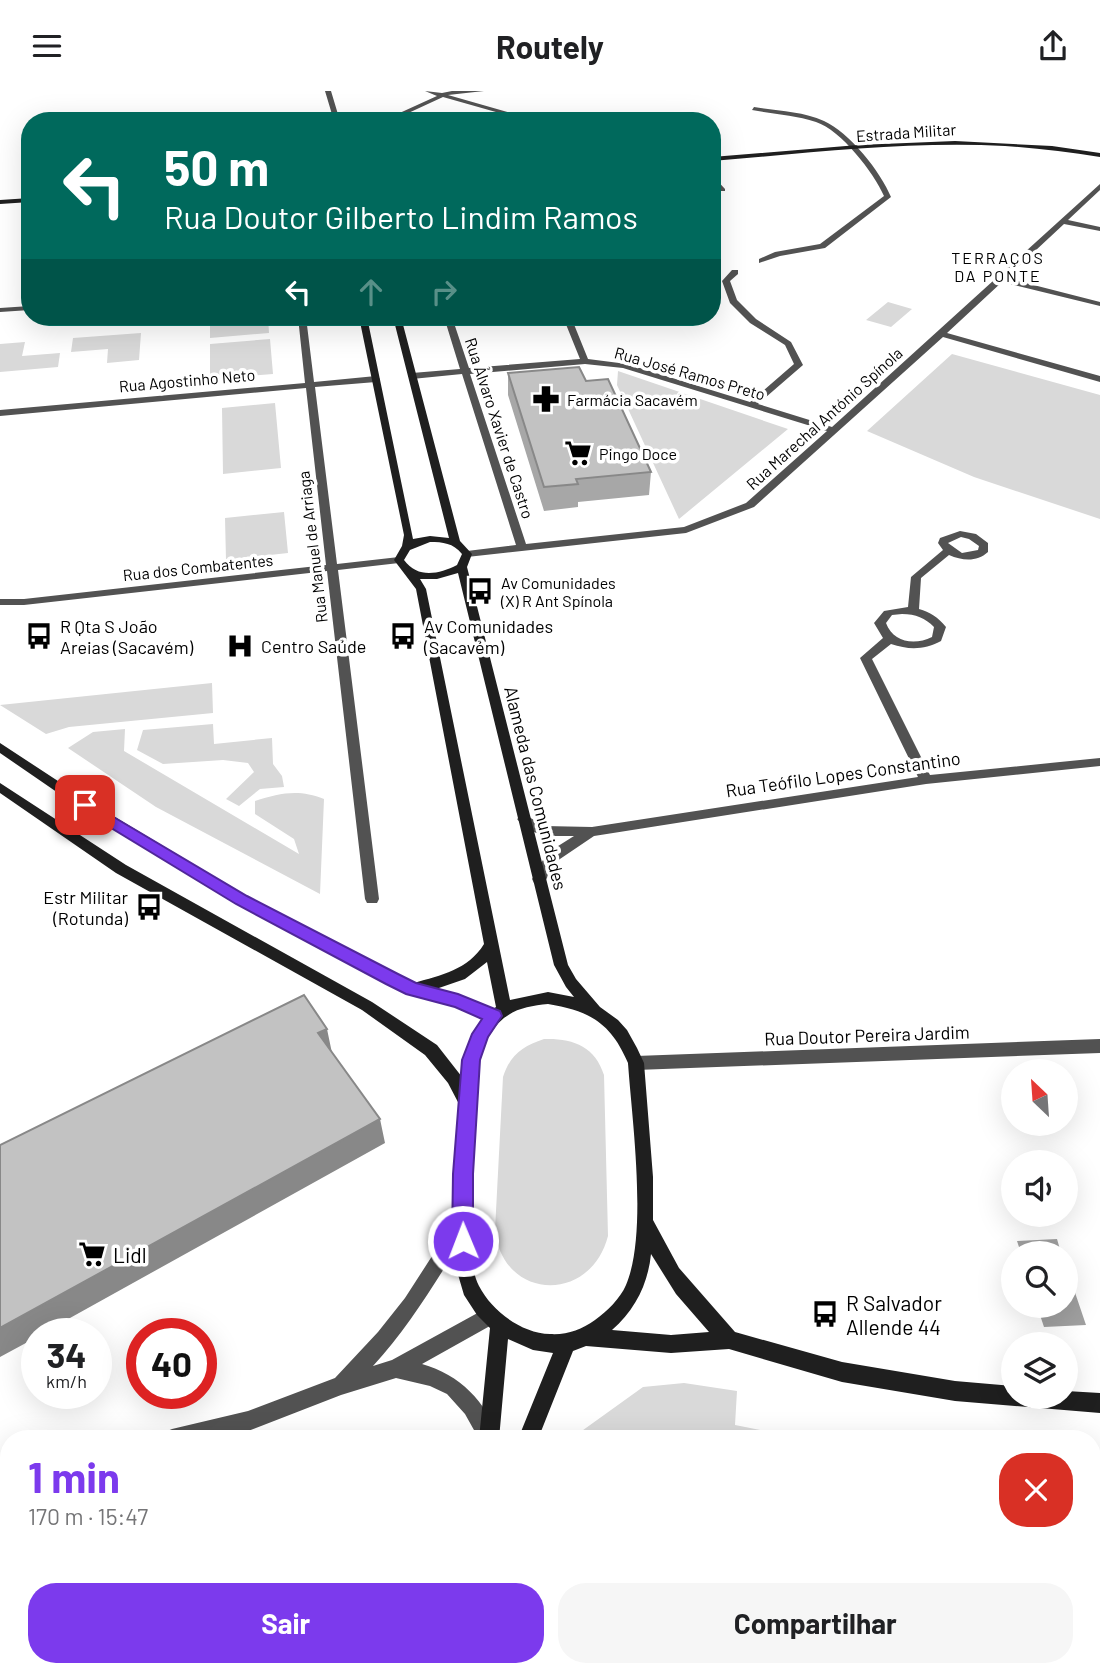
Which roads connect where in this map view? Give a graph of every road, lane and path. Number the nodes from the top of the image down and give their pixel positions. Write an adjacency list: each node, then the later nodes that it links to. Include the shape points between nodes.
1 (328, 91): 6 (street)
2 (428, 91): 4 (street)
3 (481, 91): 4 (street)
4 (443, 95): 7 (street); 8 (street)
5 (754, 109): 9 (street, via 823,123)
6 (334, 112)
7 (404, 112)
8 (502, 112)
9 (853, 149): 10 (street, Estrada Militar, via 1002,142); 11 (street, Estrada Militar); 19 (street, via 884,184 888,197 822,246)
10 (1100, 155)
11 (721, 158)
12 (1100, 186): 17 (street, Rua Marechal António Spínola)
13 (721, 188): 14 (street)
14 (723, 190)
15 (21, 201): 16 (street)
16 (0, 202)
17 (1062, 221): 18 (street); 21 (street, Rua Marechal António Spínola)
18 (1100, 229)
19 (762, 261)
20 (735, 272): 37 (street, via 726,281 733,301 788,344 799,365)
21 (1000, 279): 22 (street); 30 (street, Rua Marechal António Spínola)
22 (1100, 304)
23 (21, 309): 24 (street)
24 (0, 310)
25 (303, 326): 36 (street, Rua Manuel de Arriaga)
26 (365, 326): 34 (street)
27 (399, 326): 33 (street)
28 (451, 326): 32 (street, Rua Álvaro Xavier de Castro)
29 (571, 326): 31 (street)
30 (941, 334): 35 (street); 39 (street, Rua Marechal António Spínola)
31 (585, 361): 32 (street, Rua José Ramos Preto); 37 (street, Rua José Ramos Preto, via 624,366)
32 (466, 371): 33 (street, Rua José Ramos Preto); 42 (street, Rua Álvaro Xavier de Castro)
33 (412, 376): 40 (street)
34 (376, 379): 36 (street, Rua Agostinho Neto); 41 (street)
35 (1100, 379)
36 (310, 386): 38 (street, Rua Agostinho Neto); 47 (street, Rua Manuel de Arriaga)
37 (752, 405): 39 (street, Rua José Ramos Preto)
38 (0, 412)
39 (833, 429): 42 (street, Rua Marechal António Spínola, via 750,505 686,530)
40 (455, 542): 41 (street, via 430,538); 44 (street)
41 (407, 546): 45 (street)
42 (522, 548): 44 (street, Rua Marechal António Spínola)
43 (948, 551): 50 (street, via 916,577)
44 (467, 554): 46 (street)
45 (399, 561): 47 (street, Rua dos Combatentes); 48 (street)
46 (462, 567): 48 (street, via 437,577); 56 (street, Alameda das Comunidades)
47 (332, 568): 49 (street, Rua dos Combatentes); 59 (street, Rua Manuel de Arriaga)
48 (411, 573): 60 (street, via 421,589)
49 (0, 602)
50 (913, 611): 51 (street, via 896,611 882,618 881,630); 51 (street, via 936,621 940,627 937,639 911,646)
51 (890, 639): 54 (street, via 866,658)
52 (0, 747): 61 (street, via 241,900)
53 (1100, 762): 54 (street, Rua Teófilo Lopes Constantino)
54 (926, 779): 57 (street, Rua Teófilo Lopes Constantino)
55 (0, 787): 66 (street, via 121,869 368,1006 431,1050 454,1078)
56 (524, 819): 57 (street, Rua Teófilo Lopes Constantino, via 541,831); 58 (street, Alameda das Comunidades)
57 (592, 832): 58 (street, Rua Teófilo Lopes Constantino, via 552,857)
58 (539, 879): 62 (street, Alameda das Comunidades, via 561,965)
59 (372, 899)
60 (492, 943): 61 (street, via 481,961 458,977); 63 (street)
61 (412, 989): 63 (street)
62 (594, 1009): 63 (street, via 548,998); 65 (street, Alameda das Comunidades, via 621,1033)
63 (498, 1012): 66 (street, via 480,1034 471,1060)
64 (1100, 1046): 65 (street, Rua Doutor Pereira Jardim)
65 (636, 1063): 67 (street)
66 (468, 1106): 68 (street)
67 (645, 1221): 70 (street, via 641,1268 627,1301 608,1323); 71 (street, via 676,1284)
68 (462, 1224): 69 (street, via 467,1277 475,1297); 73 (street, via 385,1339)
69 (495, 1320): 70 (street, via 516,1335 537,1342); 72 (street); 79 (street)
70 (577, 1340): 71 (street, via 671,1345); 80 (street)
71 (729, 1340): 74 (street, via 842,1372)
72 (396, 1368): 73 (street); 78 (street, via 429,1374 455,1386)
73 (341, 1385): 77 (street, via 248,1422)
74 (1001, 1396)
75 (1078, 1401): 76 (street)
76 (1100, 1403)
77 (212, 1430)
78 (485, 1430)
79 (489, 1430)
80 (532, 1430)

